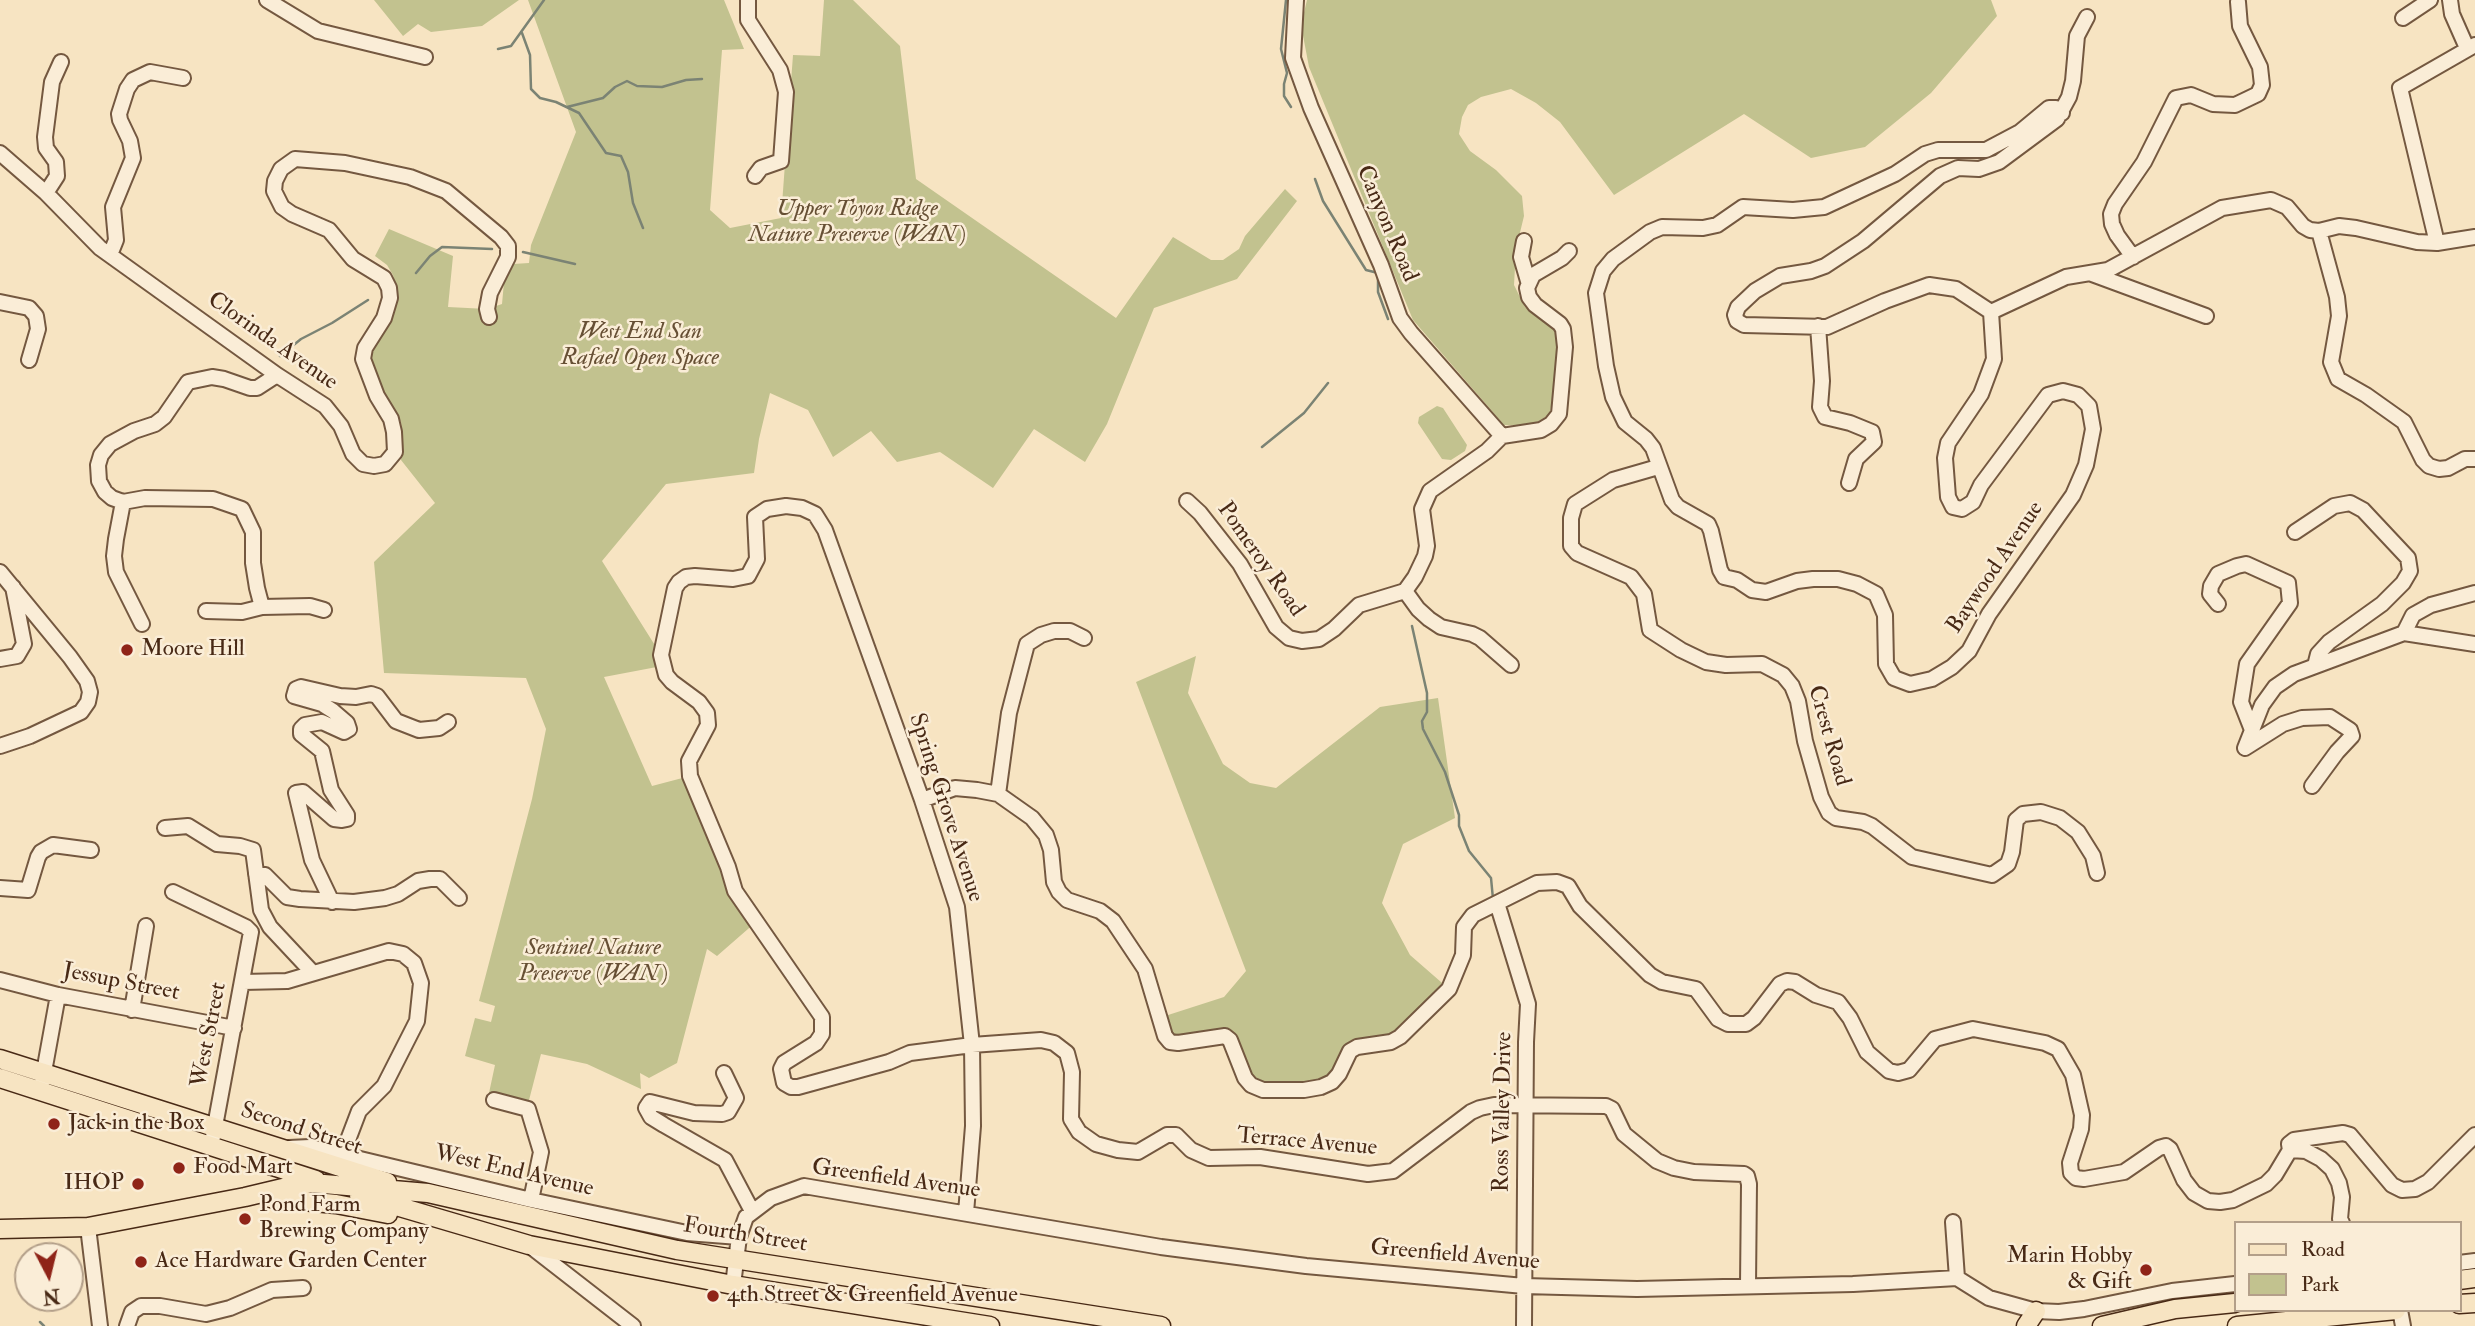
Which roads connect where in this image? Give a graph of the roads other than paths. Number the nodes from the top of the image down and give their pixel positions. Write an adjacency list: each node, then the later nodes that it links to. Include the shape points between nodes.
1 (267, 0): 10 (street, via 318,31)
2 (748, 0): 15 (street, via 748,20 780,70 786,92 781,161 761,168)
3 (1296, 0): 33 (street, Canyon Road, via 1293,58 1400,318)
4 (2430, 0): 8 (street)
5 (2450, 0): 9 (street, via 2452,14)
6 (2238, 2): 23 (street, via 2240,26 2260,67 2263,85 2258,94 2235,105 2213,104 2191,95 2176,99 2144,162 2110,214)
7 (2087, 16): 13 (street, via 2079,28 2073,81)
8 (2403, 18)
9 (2471, 46): 20 (street, via 2400,88)
10 (425, 57)
11 (61, 62): 16 (street, via 52,82 45,137 57,176)
12 (183, 78): 22 (street, via 150,72 133,80 127,89 119,114 133,158 113,207 116,240)
13 (2062, 113): 30 (street, via 1999,162 1979,169 1958,168 1940,176 1846,253 1811,271 1780,276 1755,291 1735,315 1744,325); 35 (street, Baywood Avenue, via 2049,108 2020,132 1986,150 1925,154 1895,174 1824,207 1743,207 1717,225 1662,227 1613,259 1603,271 1596,293 1606,366 1625,422 1653,448)
14 (0, 153): 16 (street, Clorinda Avenue)
15 (755, 176)
16 (46, 193): 22 (street, Clorinda Avenue)
17 (2319, 231): 20 (street, via 2339,226); 23 (street, via 2303,226 2287,207 2271,200 2222,208); 34 (street, via 2337,296 2339,316 2331,362 2339,379 2404,422 2429,466 2439,470)
18 (2475, 237): 20 (street)
19 (1524, 241): 25 (street, via 1521,257)
20 (2437, 243)
21 (1569, 251): 25 (street)
22 (110, 255): 32 (street, Clorinda Avenue)
23 (2133, 257): 24 (street)
24 (2090, 274): 27 (street, via 2066,277); 28 (street)
25 (1528, 281): 33 (street, via 1529,297 1563,329 1560,410 1546,428)
26 (0, 302): 31 (street, via 29,308 36,316 38,329)
27 (1991, 312): 30 (street, via 1956,289 1929,285 1827,327); 35 (street, Baywood Avenue, via 1994,359 1981,394 1948,443 1945,458 1953,507 1962,509 1973,502 2048,395 2063,391 2078,395 2089,406 2093,429 2086,465 2073,495 1989,614 1969,651 1932,678 1910,684 1894,678 1886,664 1885,615 1876,594 1857,584 1813,579 1766,592 1724,577 1707,524 1678,507)
28 (2206, 316)
29 (489, 317): 32 (street, Clorinda Avenue, via 490,293 508,257 508,246 446,191 410,177 345,163 295,159 281,169 275,181 277,200 292,214 329,230 348,254 384,278 389,288 384,318 363,359 391,419 396,445 391,458 385,464 363,464 332,413)
30 (1818, 326): 36 (street, via 1820,407 1825,417 1872,432 1874,442 1856,459)
31 (29, 360)
32 (277, 375): 38 (street, via 257,388 212,377 188,382 164,417 110,444 98,465 99,481 112,498)
33 (1502, 436): 43 (street, via 1430,491 1422,509 1425,556)
34 (2475, 459)
35 (1658, 467): 64 (street, Crest Road, via 1613,480 1575,504 1571,546 1577,553 1632,577 1644,594 1650,630 1681,650 1706,662 1762,664 1783,675 1798,701 1805,741 1829,813 1872,826 1912,857 1992,876 2008,864 2016,820 2023,814 2041,812 2060,818 2078,832 2093,856)
36 (1849, 483)
37 (1187, 501): 43 (street, Pomeroy Road, via 1240,564 1276,627 1289,638 1319,639 1359,605)
38 (123, 502): 46 (street, via 213,499 242,509 253,532 253,563); 49 (street, via 116,572)
39 (2295, 532): 55 (street, via 2334,506 2350,503 2364,510 2408,558 2410,571 2382,604 2318,653)
40 (832, 551): 61 (street, Spring Grove Avenue); 78 (street, Terrace Avenue, via 815,514 786,506 767,509 755,517 757,559 748,576 686,577 675,588 662,666 672,682 704,708 708,725 691,756 690,776 734,891 822,1017 822,1034 816,1043 784,1063 784,1083 798,1087 910,1053)
41 (0, 572): 42 (street)
42 (13, 586): 53 (street, via 24,644 17,656); 58 (street, via 70,657 90,692 81,712)
43 (1405, 592): 54 (street, via 1429,619 1480,638)
44 (2475, 593): 50 (street, via 2413,615)
45 (2218, 604): 57 (street, via 2210,594 2211,586 2218,574 2237,566 2246,564 2288,583 2290,603 2246,664 2241,702)
46 (262, 607): 47 (street); 48 (street, via 242,612)
47 (324, 610)
48 (206, 611)
49 (142, 624)
50 (2404, 633): 52 (street); 55 (street)
51 (1084, 638): 60 (street, via 1070,631 1054,631 1027,645 1009,713)
52 (2475, 644)
53 (0, 659)
54 (1511, 665)
55 (2315, 666): 57 (street, via 2275,687)
56 (448, 722): 69 (street, via 419,730 396,721 372,694 340,696 296,689 295,696 322,704 349,729 344,732 322,722 301,729 322,751 331,790 347,815 346,819 334,819 303,792 296,793 312,860)
57 (2252, 730): 59 (street, via 2245,748 2283,724 2302,718 2330,717 2350,730 2352,736)
58 (0, 746)
59 (2312, 786)
60 (999, 794): 61 (street, via 955,788); 70 (street, via 1032,818 1046,835 1059,892 1113,922 1145,969 1170,1042 1225,1036 1245,1078 1263,1090 1321,1087 1339,1074 1350,1051 1400,1037 1449,989 1463,955 1467,922)
61 (922, 800): 78 (street, Spring Grove Avenue, via 957,907)
62 (165, 828): 65 (street, via 188,826 217,844 253,850)
63 (91, 850): 66 (street, via 54,845 37,857 29,890)
64 (2097, 873)
65 (256, 874): 69 (street, via 265,875 287,897); 72 (street, via 261,910 270,927)
66 (0, 888)
67 (173, 892): 74 (street, West Street, via 251,932)
68 (459, 898): 69 (street, via 440,879 430,879 385,898)
69 (332, 902)
70 (1497, 904): 84 (street, Ross Valley Drive, via 1528,1003); 87 (street, via 1536,883 1568,886 1580,906 1650,975 1696,989 1728,1024 1746,1024 1780,984 1795,982 1838,1002 1867,1052 1889,1071 1909,1070 1936,1039 1972,1029 2045,1043 2057,1049 2073,1075 2082,1115 2070,1163 2076,1178 2124,1172 2166,1146 2194,1193 2208,1201 2233,1200 2266,1184)
71 (146, 926): 76 (street)
72 (313, 973): 74 (street, via 287,981); 89 (street, via 389,951 414,963 421,983 417,1021 384,1086 359,1111)
73 (0, 980): 75 (street, Jessup Street)
74 (243, 982): 77 (street, West Street)
75 (58, 995): 76 (street, Jessup Street); 82 (street)
76 (132, 1010): 77 (street, Jessup Street)
77 (234, 1028): 86 (street, West Street)
78 (972, 1045): 84 (street, Terrace Avenue, via 1041,1040 1062,1047 1071,1062 1072,1119 1079,1132 1096,1144 1129,1152 1176,1135 1191,1150 1209,1158 1260,1157 1377,1175 1393,1171 1471,1112 1494,1105); 96 (street, Spring Grove Avenue, via 973,1126)
79 (0, 1059): 82 (main road, Second Street)
80 (724, 1073): 95 (street, via 736,1098 728,1112 694,1113 650,1101 646,1108 657,1121 725,1160)
81 (0, 1078): 82 (main road, Second Street)
82 (42, 1082): 86 (main road, Second Street)
83 (494, 1100): 94 (street, via 528,1109 541,1152)
84 (1527, 1105): 108 (street, Ross Valley Drive); 109 (street, Terrace Avenue, via 1606,1105 1612,1108 1624,1135 1657,1161 1694,1172 1744,1174 1749,1185)
85 (2475, 1135): 87 (street, via 2415,1189 2392,1185 2350,1135 2294,1140)
86 (213, 1136): 88 (main road, Second Street); 89 (main road, Second Street)
87 (2290, 1150): 97 (street, via 2321,1159 2332,1169 2342,1197)
88 (251, 1159): 90 (main road, Second Street); 93 (main road, via 266,1168 270,1180 262,1190)
89 (338, 1160): 90 (main road); 92 (main road, Second Street); 94 (street, West End Avenue)
90 (270, 1166): 91 (main road, Second Street)
91 (324, 1184): 92 (main road, Fourth Street); 93 (main road, Fourth Street); 100 (main road, Fourth Street)
92 (428, 1193): 104 (main road, Fourth Street, via 677,1251)
93 (245, 1197): 99 (main road, Fourth Street); 100 (main road, Fourth Street, via 336,1204)
94 (531, 1200): 102 (street, West End Avenue, via 687,1233)
95 (752, 1211): 96 (street, Greenfield Avenue, via 804,1186); 102 (street)
96 (966, 1213): 108 (street, Greenfield Avenue, via 1161,1247 1306,1266)
97 (2341, 1221)
98 (1953, 1222): 105 (street)
99 (88, 1227): 101 (main road, Fourth Street); 116 (street)
100 (467, 1228): 103 (main road, Fourth Street)
101 (0, 1229)
102 (739, 1237): 104 (street)
103 (529, 1245): 107 (main road, Fourth Street); 118 (street)
104 (736, 1259): 107 (street); 111 (main road, Fourth Street)
105 (1957, 1278): 109 (street, Greenfield Avenue); 115 (street)
106 (2234, 1284): 115 (street, via 2172,1291)
107 (733, 1285): 119 (main road, Fourth Street)
108 (1524, 1286): 109 (street, Greenfield Avenue); 121 (street, Ross Valley Drive)
109 (1748, 1286)
110 (303, 1288): 114 (street, via 272,1290)
111 (997, 1301): 119 (street); 120 (main road, Fourth Street)
112 (2234, 1303): 122 (main road, via 2175,1309)
113 (2378, 1312): 123 (main road)
114 (199, 1320): 117 (street, via 160,1306 141,1306 132,1312)
115 (2033, 1321)
116 (100, 1326)
117 (127, 1326)
118 (633, 1326)
119 (991, 1326)
120 (1161, 1326)
121 (1524, 1326)
122 (2102, 1326)
123 (2237, 1326)

